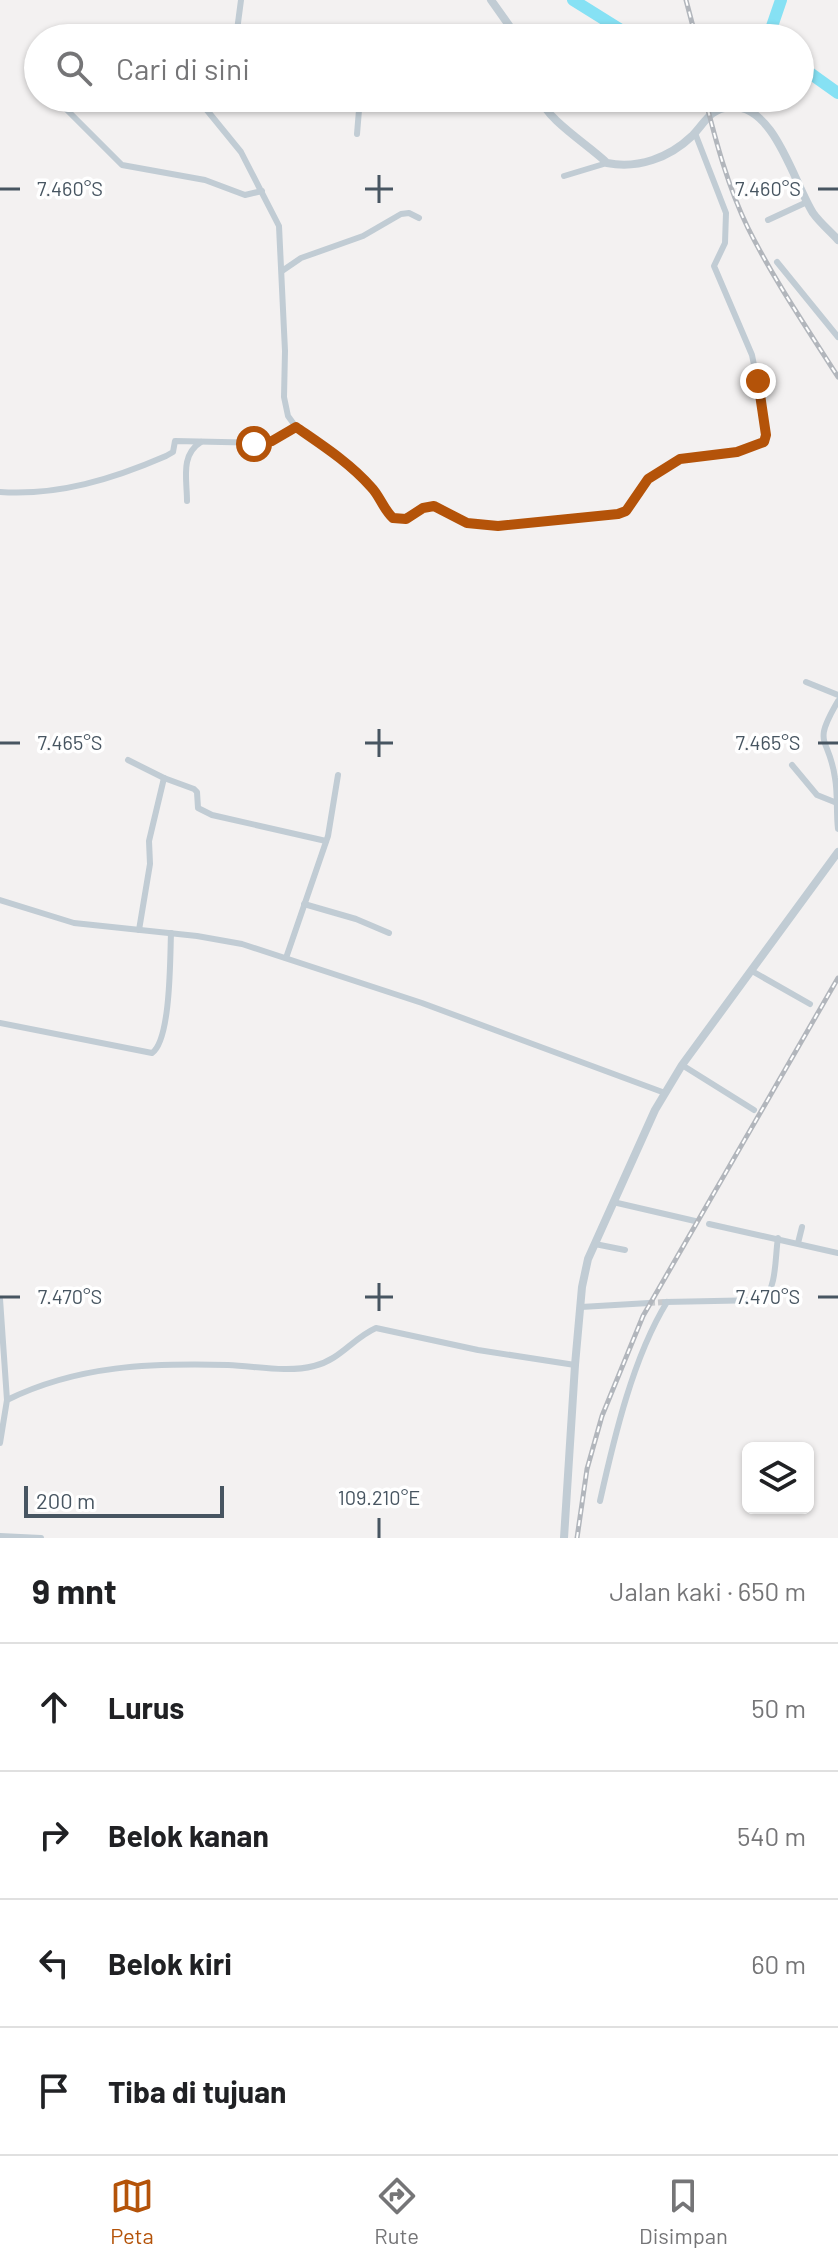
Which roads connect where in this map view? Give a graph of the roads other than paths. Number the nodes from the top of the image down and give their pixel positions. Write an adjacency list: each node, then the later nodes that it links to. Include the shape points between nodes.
1 (241, 0): 3 (street)
2 (491, 0): 4 (street)
3 (238, 24)
4 (508, 24)
5 (69, 112): 15 (street, via 122,165 205,180 245,195)
6 (208, 112): 15 (street, via 241,152)
7 (359, 112): 12 (street)
8 (547, 112): 13 (street)
9 (714, 112): 11 (street)
10 (751, 112): 16 (street, via 773,134)
11 (695, 133): 13 (street, via 657,159); 23 (street, via 723,201 725,243 714,266 752,355 764,442 737,452 680,459 648,479 623,513 498,526 467,523 434,506 406,519 393,518 371,487)
12 (357, 134)
13 (607, 163): 14 (street)
14 (564, 176)
15 (262, 191): 21 (street, via 280,233)
16 (807, 202): 18 (street); 19 (street)
17 (419, 218): 21 (street, via 401,214)
18 (768, 220)
19 (838, 240)
20 (777, 262): 22 (street)
21 (282, 271): 23 (street, via 285,405)
22 (838, 337)
23 (296, 427): 24 (street, via 265,443)
24 (201, 442): 25 (street, via 175,441 166,456 76,487); 26 (street, via 187,456)
25 (0, 492)
26 (187, 501)
27 (806, 682): 28 (street)
28 (838, 698): 33 (street, via 822,735)
29 (128, 760): 32 (street)
30 (792, 765): 33 (street, via 817,795)
31 (338, 775): 35 (street)
32 (164, 778): 35 (street, via 194,789 198,808 212,815); 39 (street, via 149,841)
33 (837, 803): 34 (street)
34 (838, 829)
35 (326, 841): 38 (street)
36 (838, 852): 43 (street)
37 (0, 900): 39 (street, via 74,923)
38 (304, 904): 41 (street); 42 (street)
39 (139, 930): 40 (street)
40 (171, 933): 42 (street, via 234,942); 45 (street, via 164,1022 159,1047 152,1053)
41 (389, 933)
42 (286, 958): 47 (street)
43 (752, 971): 44 (street); 46 (street)
44 (810, 1004)
45 (0, 1023)
46 (682, 1065): 47 (street); 48 (street)
47 (665, 1093): 49 (street)
48 (754, 1110)
49 (613, 1202): 50 (street); 55 (street)
50 (695, 1221)
51 (709, 1224): 53 (street)
52 (802, 1227): 54 (street)
53 (778, 1238): 54 (street); 64 (street, via 769,1295 763,1300 666,1302 615,1434)
54 (798, 1243): 57 (street)
55 (595, 1244): 56 (street); 60 (street)
56 (625, 1250)
57 (838, 1253)
58 (0, 1299): 62 (street)
59 (649, 1303): 60 (street)
60 (581, 1307): 61 (street)
61 (575, 1365): 62 (street, via 378,1328 335,1358 310,1367 198,1364 103,1369); 67 (street)
62 (7, 1400): 63 (street)
63 (0, 1443)
64 (600, 1501)
65 (0, 1536): 66 (street)
66 (41, 1538)
67 (564, 1538)

